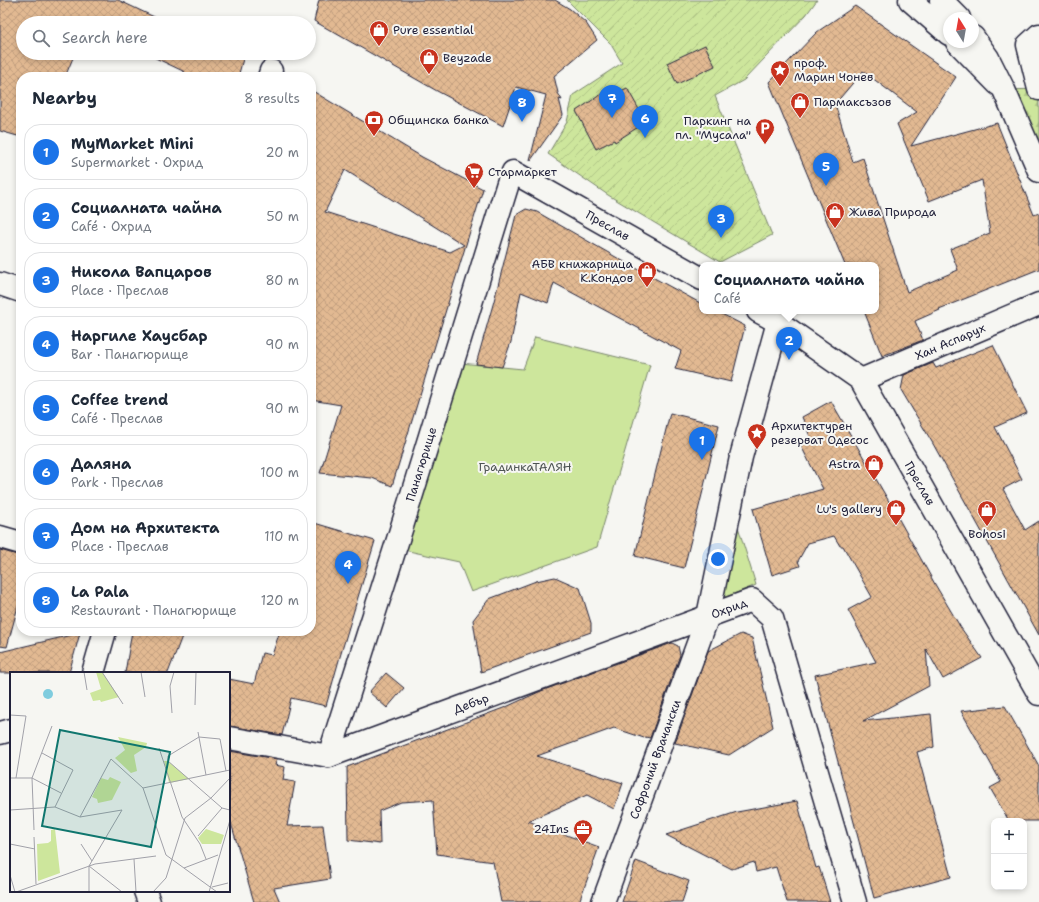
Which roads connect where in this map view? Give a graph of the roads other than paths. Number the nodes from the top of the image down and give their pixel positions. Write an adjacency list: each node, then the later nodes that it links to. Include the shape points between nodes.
1 (910, 0): 4 (street)
2 (941, 0): 3 (street)
3 (952, 12)
4 (943, 29)
5 (1034, 40): 8 (street)
6 (979, 45): 9 (street)
7 (964, 48): 9 (street)
8 (1039, 89)
9 (1004, 90): 10 (street)
10 (1039, 171)
11 (513, 172): 12 (street, Преслав); 28 (street, Панагюрище)
12 (699, 277)
13 (0, 284): 14 (street)
14 (16, 289)
15 (1039, 304): 18 (street, Хан Аспарух)
16 (763, 314): 17 (street, Преслав)
17 (778, 322): 18 (street, Преслав); 21 (street, Охрид, via 741,457)
18 (861, 380): 24 (street, Преслав)
19 (0, 537): 20 (street)
20 (16, 542)
21 (708, 616): 28 (street, Дебър); 31 (street, Софроний Врачански); 32 (street, Охрид, via 752,600 772,618)
22 (104, 636): 23 (street)
23 (93, 672)
24 (1039, 694)
25 (10, 730): 26 (street)
26 (0, 733)
27 (230, 738): 28 (street)
28 (330, 756)
29 (145, 892): 30 (street)
30 (149, 902)
31 (603, 902)
32 (855, 902)

